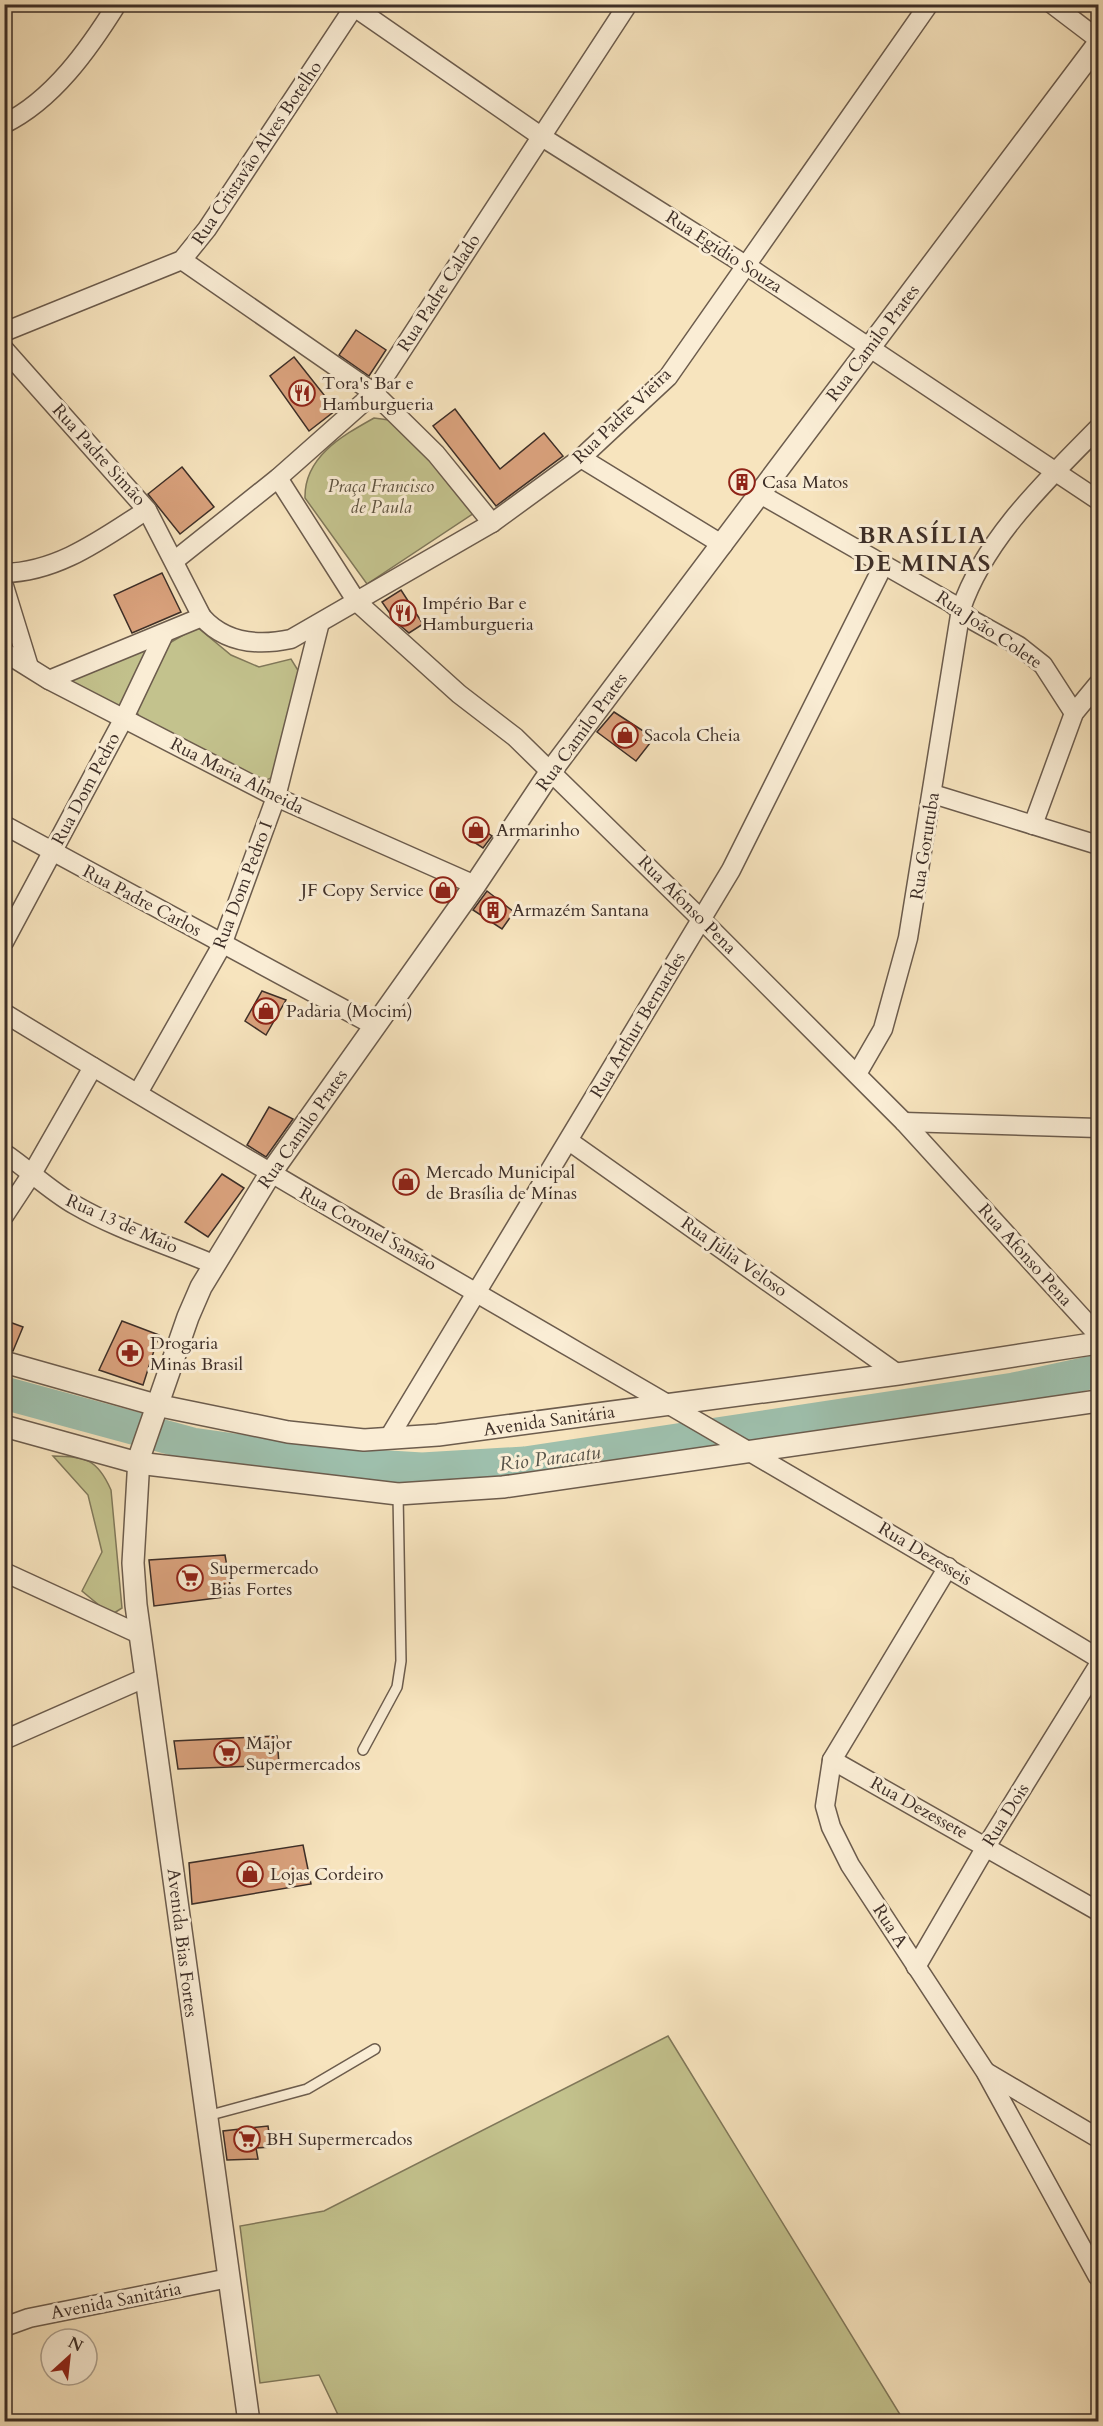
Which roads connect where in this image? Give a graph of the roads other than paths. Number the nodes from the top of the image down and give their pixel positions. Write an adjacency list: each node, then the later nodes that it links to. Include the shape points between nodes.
1 (117, 4): 7 (street, via 71,68 41,98)
2 (628, 4): 8 (street, Rua Padre Calado)
3 (929, 4): 10 (street, Rua Padre Vieira)
4 (1052, 4): 6 (street)
5 (353, 5): 8 (street, Rua Egidio Souza); 9 (street, Rua Cristavão Alves Botelho, via 207,229)
6 (1098, 42): 12 (street, Rua Camilo Prates)
7 (4, 124)
8 (542, 137): 10 (street, Rua Egidio Souza); 14 (street, Rua Padre Calado)
9 (182, 260): 11 (street, Rua Cristavão Alves Botelho); 14 (street)
10 (747, 266): 12 (street, Rua Egidio Souza); 16 (street, Rua Padre Vieira, via 668,376)
11 (4, 332)
12 (869, 347): 17 (street, Rua Egidio Souza); 19 (street, Rua Camilo Prates)
13 (4, 349): 21 (street, Rua Padre Simão)
14 (374, 393): 18 (street, Rua Padre Calado); 22 (street, via 436,454)
15 (1098, 428): 17 (street, Rua Gorutuba)
16 (580, 458): 22 (street, Rua Padre Vieira); 23 (street)
17 (1055, 473): 20 (street, Rua Egidio Souza); 29 (street, Rua Gorutuba, via 994,545)
18 (278, 478): 24 (street, Rua Padre Calado); 28 (street, Rua Afonso Pena)
19 (760, 494): 23 (street, Rua Camilo Prates); 25 (street, Rua João Colete)
20 (1098, 500)
21 (147, 510): 24 (street, Rua Padre Simão); 26 (street, via 70,557 43,568)
22 (492, 523): 28 (street, Rua Padre Vieira)
23 (723, 545): 39 (street, Rua Camilo Prates)
24 (174, 561): 30 (street, Rua Padre Simão)
25 (884, 566): 29 (street, Rua João Colete); 47 (street, Rua Arthur Bernardes, via 731,870)
26 (4, 573)
27 (4, 586): 34 (street)
28 (357, 602): 31 (street, Rua Padre Vieira); 39 (street, Rua Afonso Pena)
29 (961, 609): 37 (street, Rua João Colete, via 1043,665); 40 (street, Rua Gorutuba)
30 (202, 616): 31 (street, Rua Padre Simão, via 214,630 231,639 261,642 291,639); 32 (street)
31 (319, 626): 41 (street, Rua Dom Pedro I)
32 (164, 634): 35 (street); 38 (street, Rua Dom Pedro)
33 (4, 652): 34 (street, Rua Maria Almeida)
34 (29, 667): 35 (street, Rua Maria Almeida)
35 (49, 680): 38 (street, Rua Maria Almeida)
36 (1098, 684): 37 (street)
37 (1074, 713): 43 (street)
38 (124, 718): 41 (street, Rua Maria Almeida); 45 (street, Rua Dom Pedro)
39 (551, 771): 46 (street, Rua Camilo Prates); 47 (street, Rua Afonso Pena)
40 (933, 794): 43 (street); 53 (street, Rua Gorutuba, via 916,903 891,1007)
41 (276, 798): 46 (street, Rua Maria Almeida); 49 (street, Rua Dom Pedro I)
42 (4, 825): 45 (street, Rua Padre Carlos)
43 (1033, 825): 44 (street)
44 (1098, 845)
45 (52, 852): 48 (street, Rua Dom Pedro); 49 (street, Rua Padre Carlos)
46 (476, 885): 51 (street, Rua Camilo Prates)
47 (701, 919): 53 (street, Rua Afonso Pena); 57 (street, Rua Arthur Bernardes)
48 (4, 942)
49 (222, 945): 51 (street, Rua Padre Carlos); 54 (street, Rua Dom Pedro I)
50 (4, 1013): 52 (street, Rua Coronel Sansão)
51 (375, 1026): 60 (street, Rua Camilo Prates)
52 (93, 1067): 54 (street, Rua Coronel Sansão); 59 (street)
53 (857, 1074): 55 (street, Rua Afonso Pena)
54 (138, 1093): 60 (street, Rua Coronel Sansão)
55 (904, 1122): 56 (street); 64 (street, Rua Afonso Pena)
56 (1098, 1128)
57 (569, 1141): 63 (street, Rua Arthur Bernardes); 67 (street, Rua Júlia Veloso)
58 (4, 1153): 59 (street, Rua 13 de Maio)
59 (33, 1172): 61 (street); 62 (street, Rua 13 de Maio, via 51,1191 90,1214)
60 (270, 1174): 62 (street, Rua Camilo Prates); 63 (street, Rua Coronel Sansão)
61 (4, 1216)
62 (215, 1264): 70 (street, Rua Camilo Prates, via 188,1317)
63 (479, 1292): 69 (street, Rua Coronel Sansão); 72 (street, Rua Arthur Bernardes)
64 (1098, 1335)
65 (1098, 1343): 67 (street, Avenida Sanitária)
66 (4, 1362): 70 (street, Avenida Sanitária)
67 (898, 1374): 69 (street, Avenida Sanitária)
68 (1098, 1401): 73 (street)
69 (672, 1404): 72 (street, Avenida Sanitária); 73 (street, Rua Dezesseis)
70 (155, 1411): 72 (street, Avenida Sanitária, via 334,1438); 74 (street, Rua Camilo Prates)
71 (4, 1426): 74 (street)
72 (388, 1439)
73 (751, 1451): 75 (street, via 503,1486); 76 (street, Rua Dezesseis)
74 (138, 1460): 75 (street); 78 (street, Avenida Bias Fortes, via 133,1563)
75 (398, 1494): 83 (lane, via 398,1687)
76 (948, 1567): 79 (street, Rua Dezesseis); 84 (street, Rua A)
77 (4, 1572): 78 (street)
78 (139, 1634): 81 (street, Avenida Bias Fortes)
79 (1098, 1658)
80 (1098, 1666): 85 (street, Rua Dois)
81 (147, 1677): 82 (street); 90 (street, Avenida Bias Fortes)
82 (4, 1740)
83 (363, 1750)
84 (832, 1760): 85 (street, Rua Dezessete); 87 (street, Rua A, via 825,1806 831,1827 850,1865)
85 (987, 1845): 86 (street, Rua Dezessete); 87 (street, Rua Dois)
86 (1098, 1911)
87 (916, 1967): 89 (street, Rua A)
88 (375, 2049): 90 (lane, via 307,2089)
89 (985, 2071): 91 (street); 92 (street, Rua A)
90 (204, 2116): 93 (street, Avenida Bias Fortes)
91 (1098, 2138)
92 (1098, 2277)
93 (229, 2278): 94 (street, Avenida Sanitária); 95 (street, Avenida Bias Fortes)
94 (4, 2327)
95 (249, 2421)

